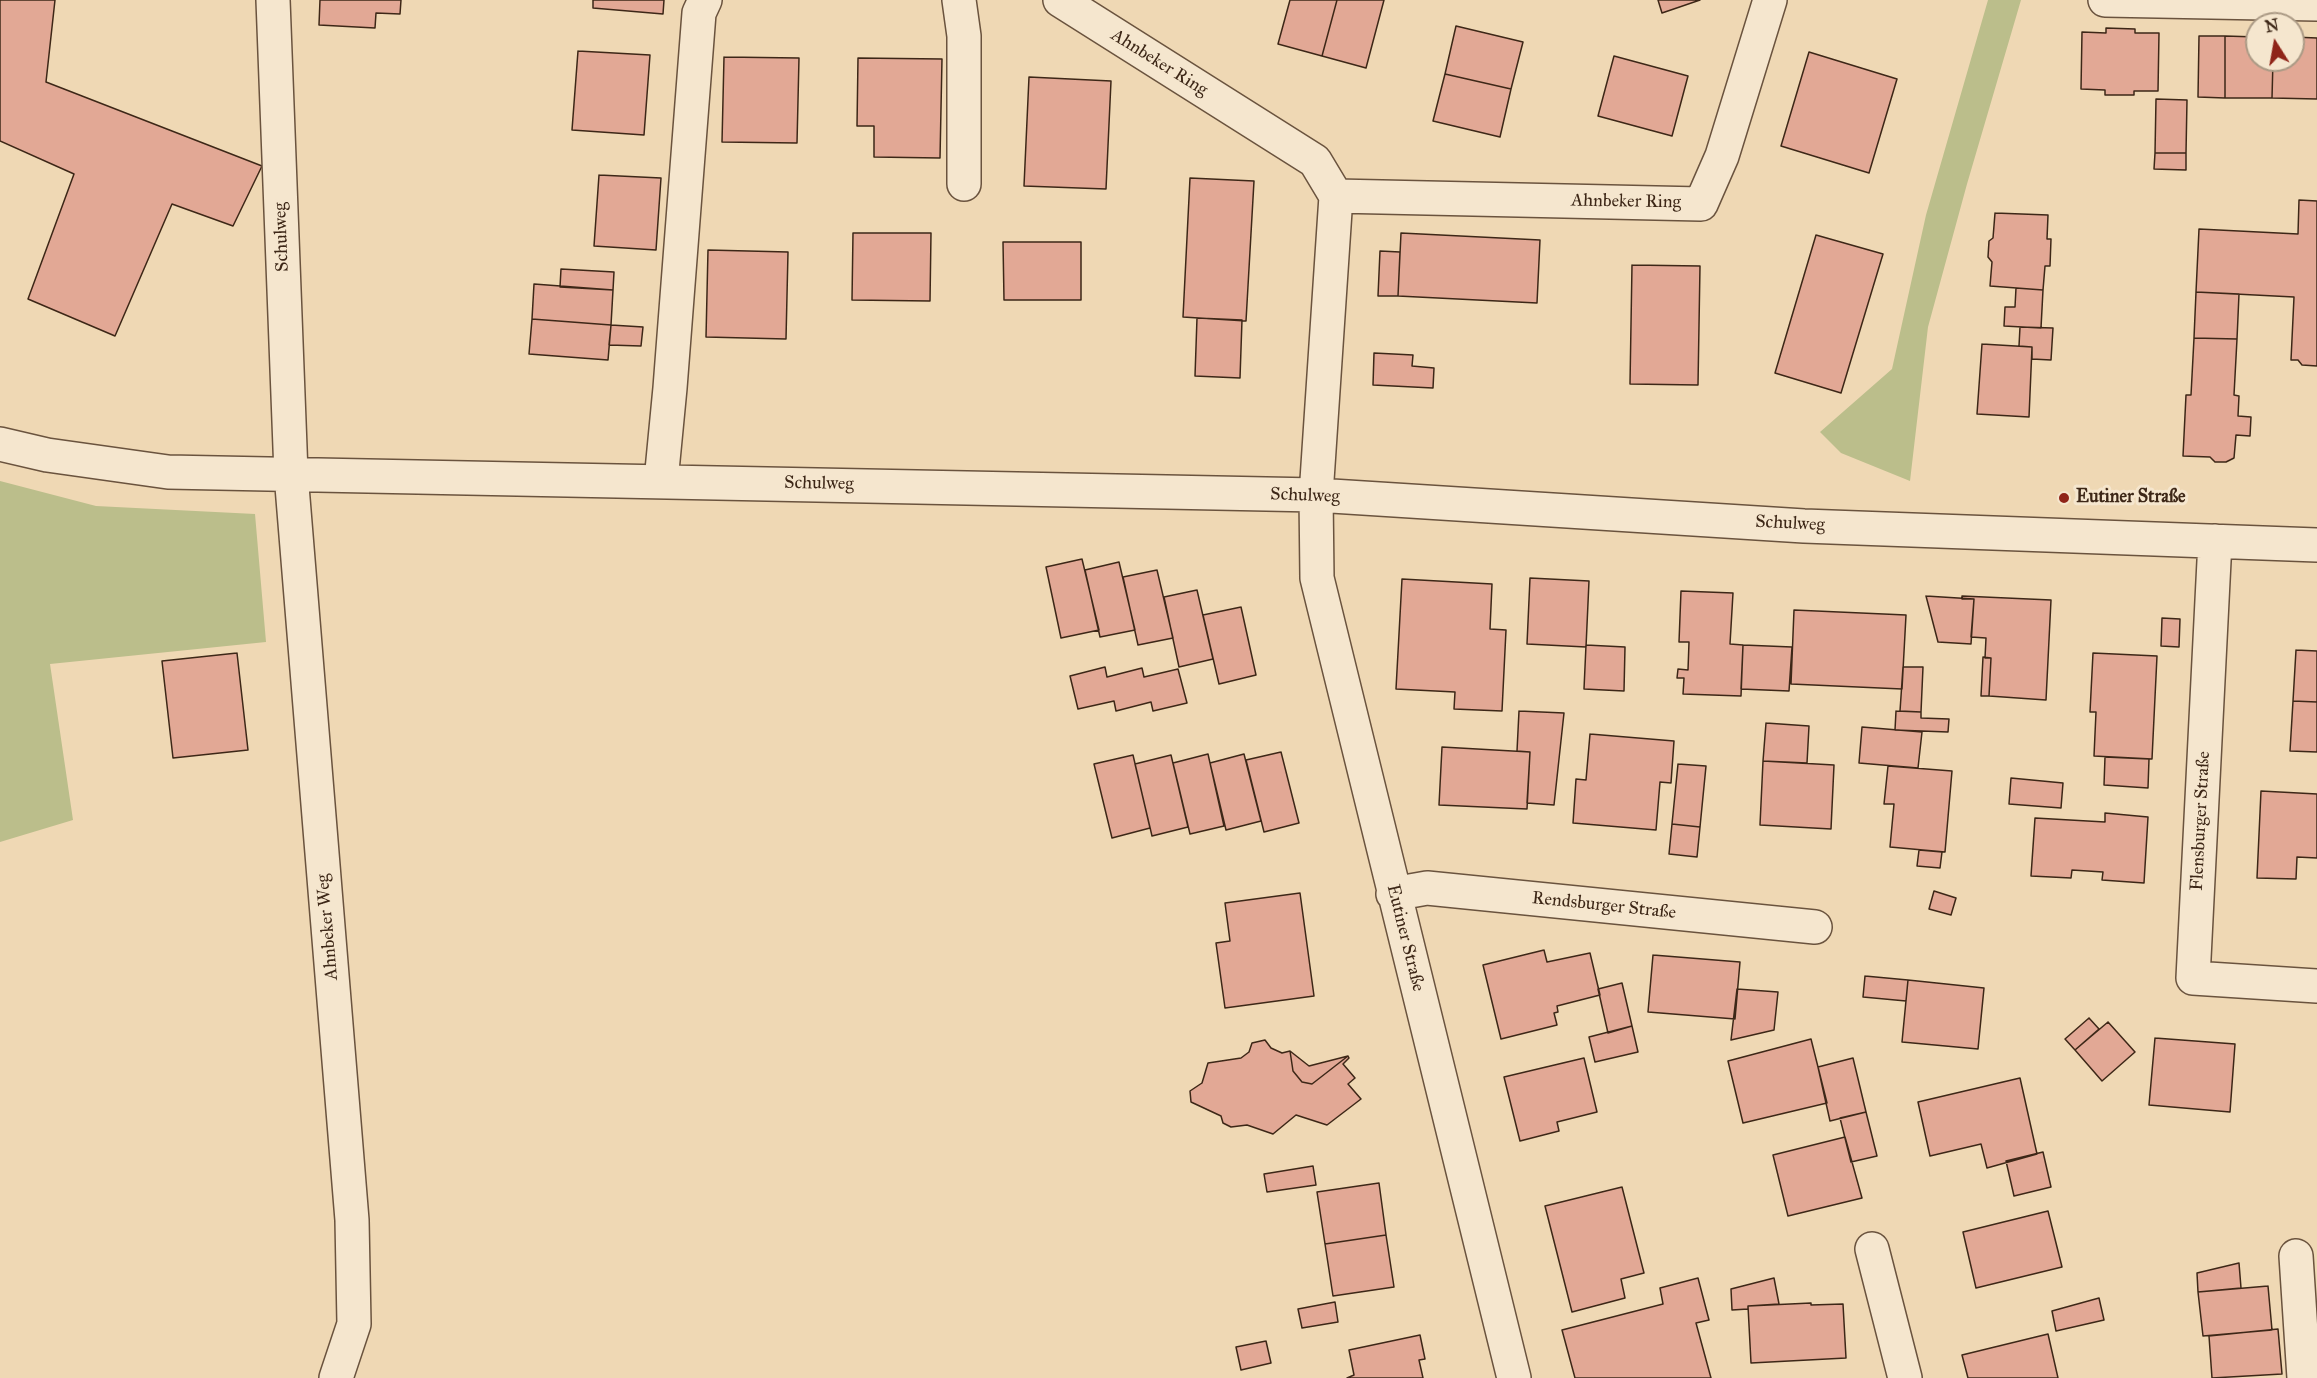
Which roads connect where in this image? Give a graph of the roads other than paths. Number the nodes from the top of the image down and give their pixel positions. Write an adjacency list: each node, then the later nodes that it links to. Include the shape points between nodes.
1 (273, 0): 11 (street, Schulweg)
2 (705, 0): 12 (street, via 699,13)
3 (959, 0): 8 (street, via 964,36)
4 (1060, 0): 9 (street, Ahnbeker Ring, via 1315,161)
5 (1770, 0): 9 (street, Ahnbeker Ring, via 1722,156 1701,204)
6 (2104, 0): 7 (street)
7 (2317, 4)
8 (964, 184)
9 (1336, 196): 13 (street)
10 (0, 444): 11 (street, Schulweg, via 47,455 168,472)
11 (291, 474): 12 (street, Schulweg); 21 (street, Ahnbeker Weg, via 352,1220 354,1324)
12 (661, 481): 13 (street, Schulweg)
13 (1316, 495): 14 (street, Schulweg, via 1804,526); 16 (street, Eutiner Straße, via 1317,578)
14 (2215, 541): 15 (street, Schulweg); 18 (street, Flensburger Straße, via 2193,978)
15 (2317, 545)
16 (1394, 894): 17 (street, Rendsburger Straße, via 1427,888); 22 (street, Eutiner Straße)
17 (1815, 927)
18 (2317, 986)
19 (1872, 1249): 23 (street)
20 (2296, 1256): 24 (street)
21 (336, 1378)
22 (1514, 1378)
23 (1905, 1378)
24 (2304, 1378)

